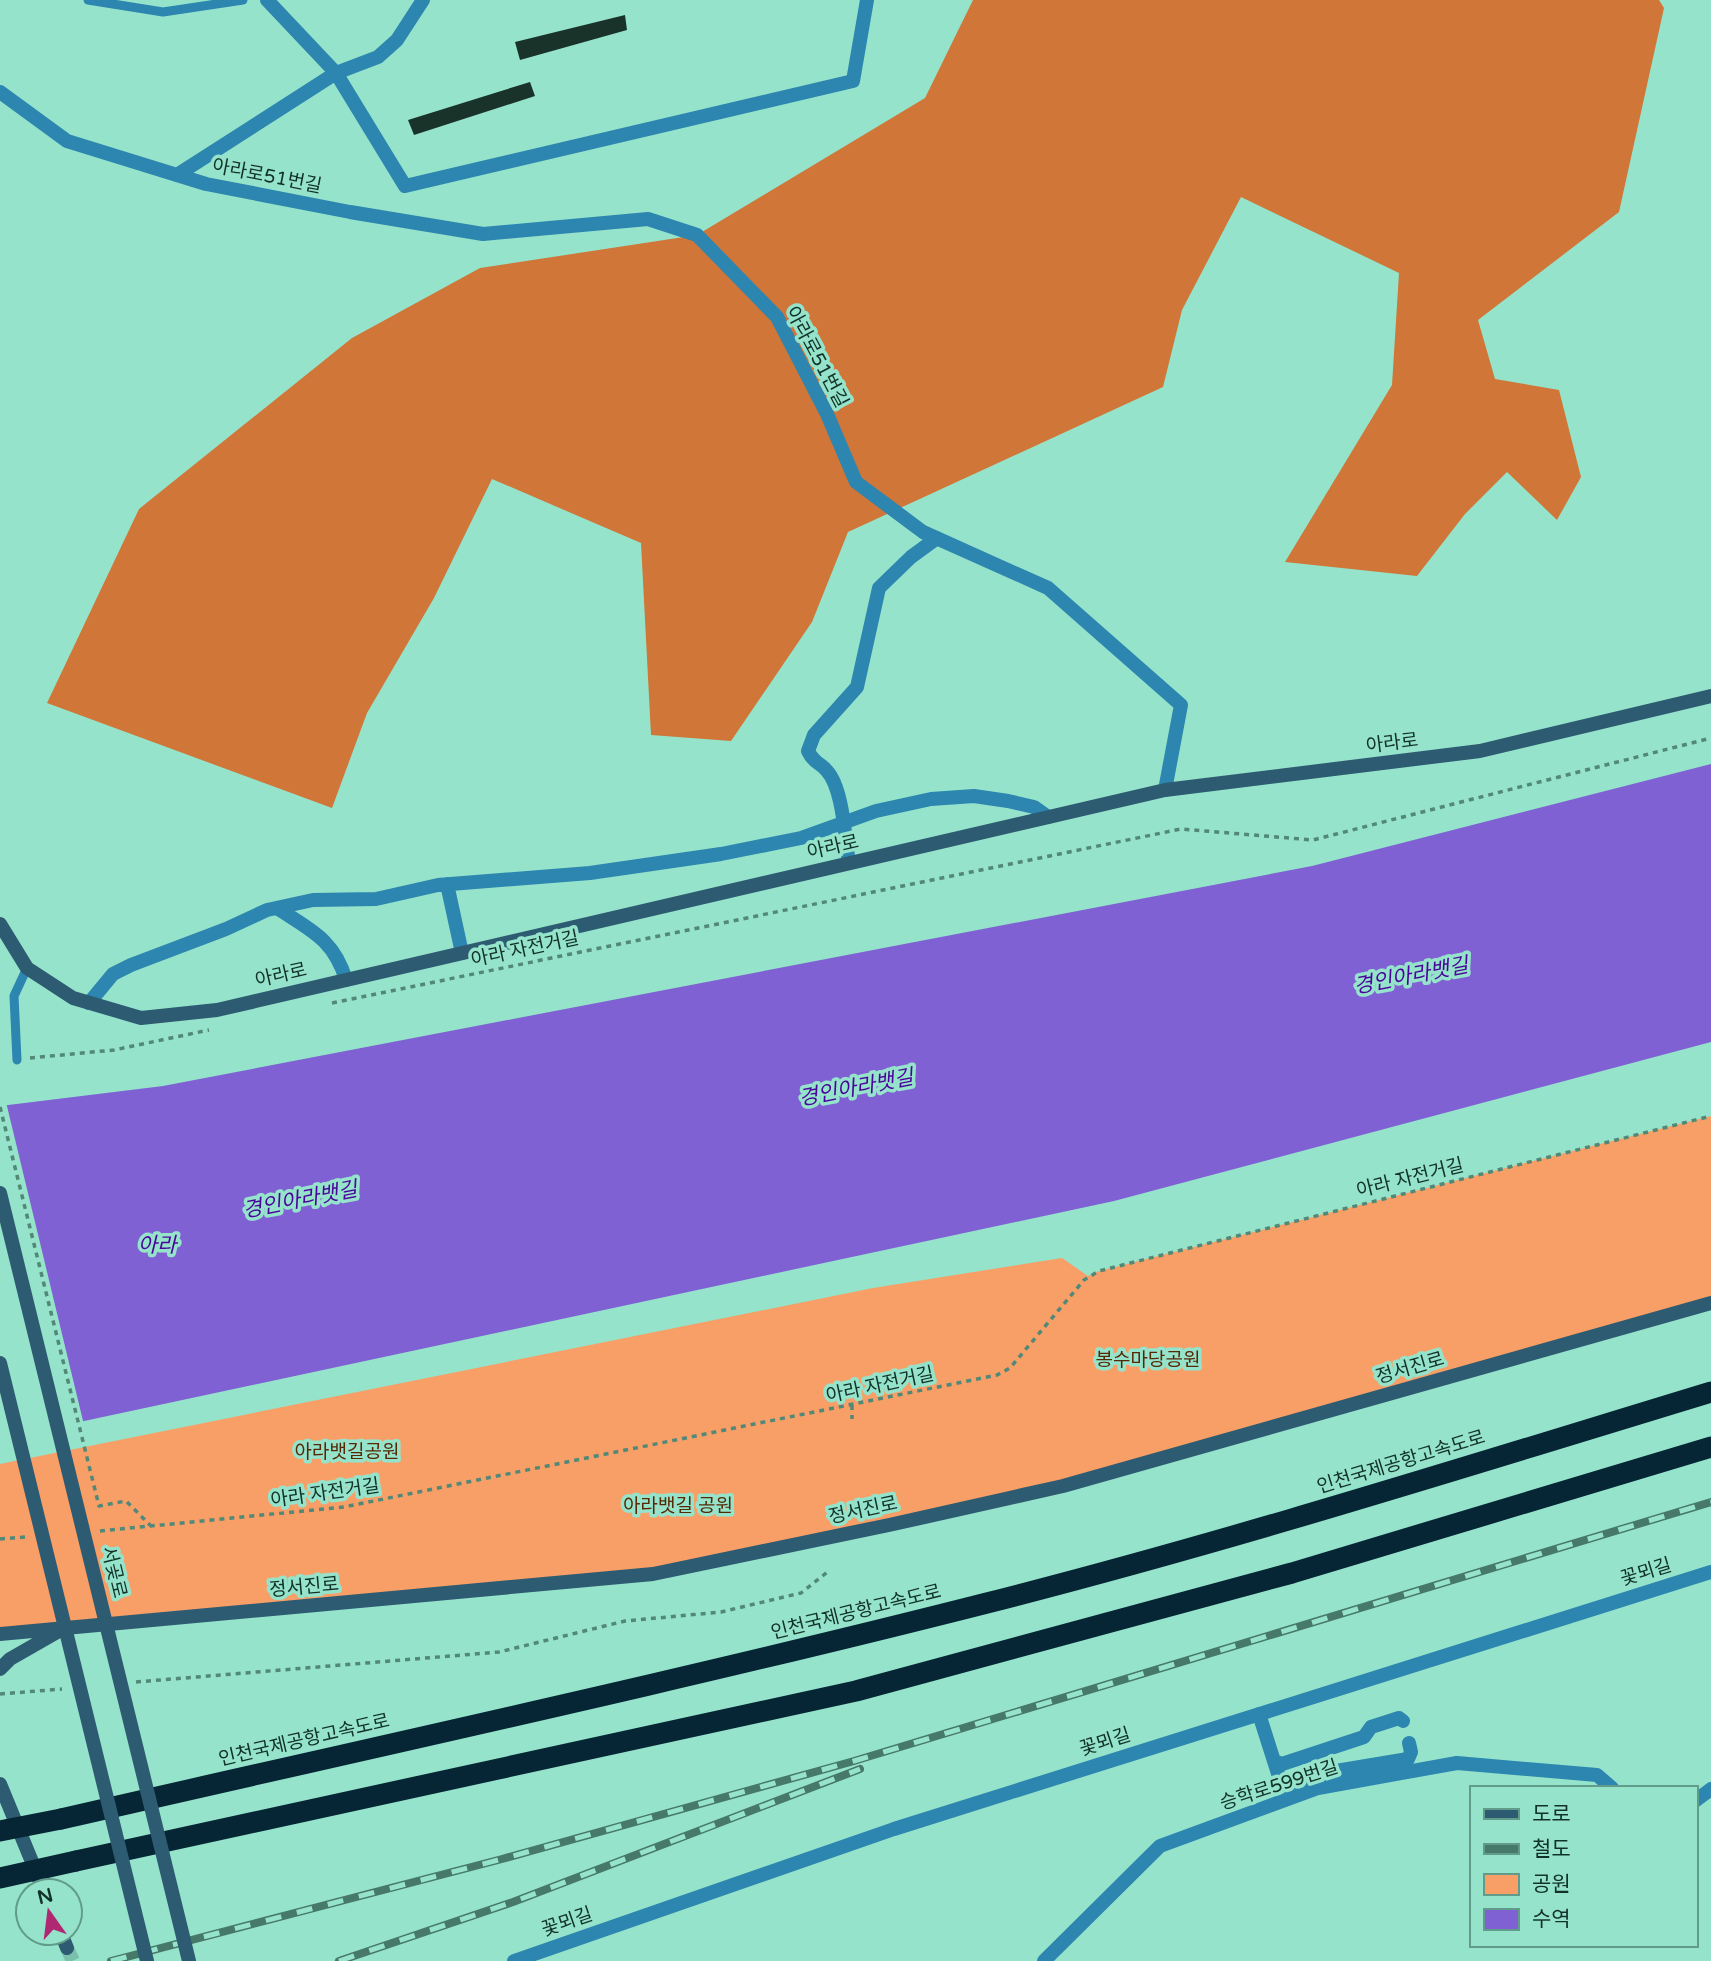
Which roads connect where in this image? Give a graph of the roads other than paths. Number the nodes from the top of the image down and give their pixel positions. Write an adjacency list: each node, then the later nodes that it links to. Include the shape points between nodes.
1 (88, 0): 2 (lane, via 163,12)
2 (243, 0)
3 (267, 0): 6 (street)
4 (423, 0): 6 (street, 아라로51번길, via 397,40 378,57)
5 (867, 0): 6 (street, via 853,82 405,186)
6 (336, 73): 8 (street, 아라로51번길)
7 (0, 92): 8 (street, 아라로51번길, via 67,141)
8 (177, 175): 9 (street, 아라로51번길, via 349,212 483,234 648,219 697,235 777,317 856,482)
9 (937, 538): 11 (street, 아라로51번길, via 1048,588 1181,705); 13 (street, via 879,588 857,687 814,735 808,751 813,762 827,770 837,789)
10 (1711, 696): 11 (main road, 아라로, via 1480,751)
11 (1164, 790): 12 (main road, 아라로)
12 (1048, 817): 13 (street, via 1034,807 974,796 931,799); 14 (main road, 아라로)
13 (842, 823): 14 (street); 15 (street, via 801,838 721,854 590,873)
14 (849, 863): 18 (main road, 아라로)
15 (447, 884): 16 (street, via 376,899 313,900); 18 (street)
16 (277, 908): 20 (street, via 330,944); 21 (street, via 113,974)
17 (0, 924): 19 (main road, 아라로)
18 (462, 953): 20 (main road, 아라로)
19 (27, 968): 21 (main road, 아라로, via 73,998); 22 (lane, via 14,996)
20 (346, 980): 21 (main road, 아라로, via 217,1010 141,1018)
21 (89, 1003)
22 (17, 1060)
23 (0, 1193): 42 (main road, 서곶로, bridge)
24 (1711, 1303): 29 (main road, 정서진로, via 1063,1486 653,1574)
25 (0, 1363): 41 (main road, bridge)
26 (1711, 1392): 38 (highway, 인천국제공항고속도로, bridge, via 1224,1539 989,1603 599,1697)
27 (1711, 1447): 40 (highway, bridge, via 1292,1573 856,1691)
28 (1711, 1572): 32 (street, 꽃뫼길)
29 (63, 1628): 30 (main road, 정서진로); 31 (main road)
30 (0, 1634)
31 (0, 1669)
32 (1259, 1714): 35 (street); 43 (street, 꽃뫼길, via 894,1829)
33 (1403, 1721): 35 (street, via 1399,1718 1371,1727 1364,1737 1282,1764)
34 (1409, 1743): 35 (street, via 1408,1759 1335,1770 1289,1787 1281,1783)
35 (1274, 1761)
36 (0, 1784): 39 (main road)
37 (1610, 1786): 44 (street, 승학로599번길, via 1597,1775 1457,1763 1318,1788 1160,1846)
38 (0, 1830)
39 (38, 1877)
40 (0, 1878)
41 (147, 1961)
42 (189, 1961)
43 (514, 1961)
44 (1044, 1961)

